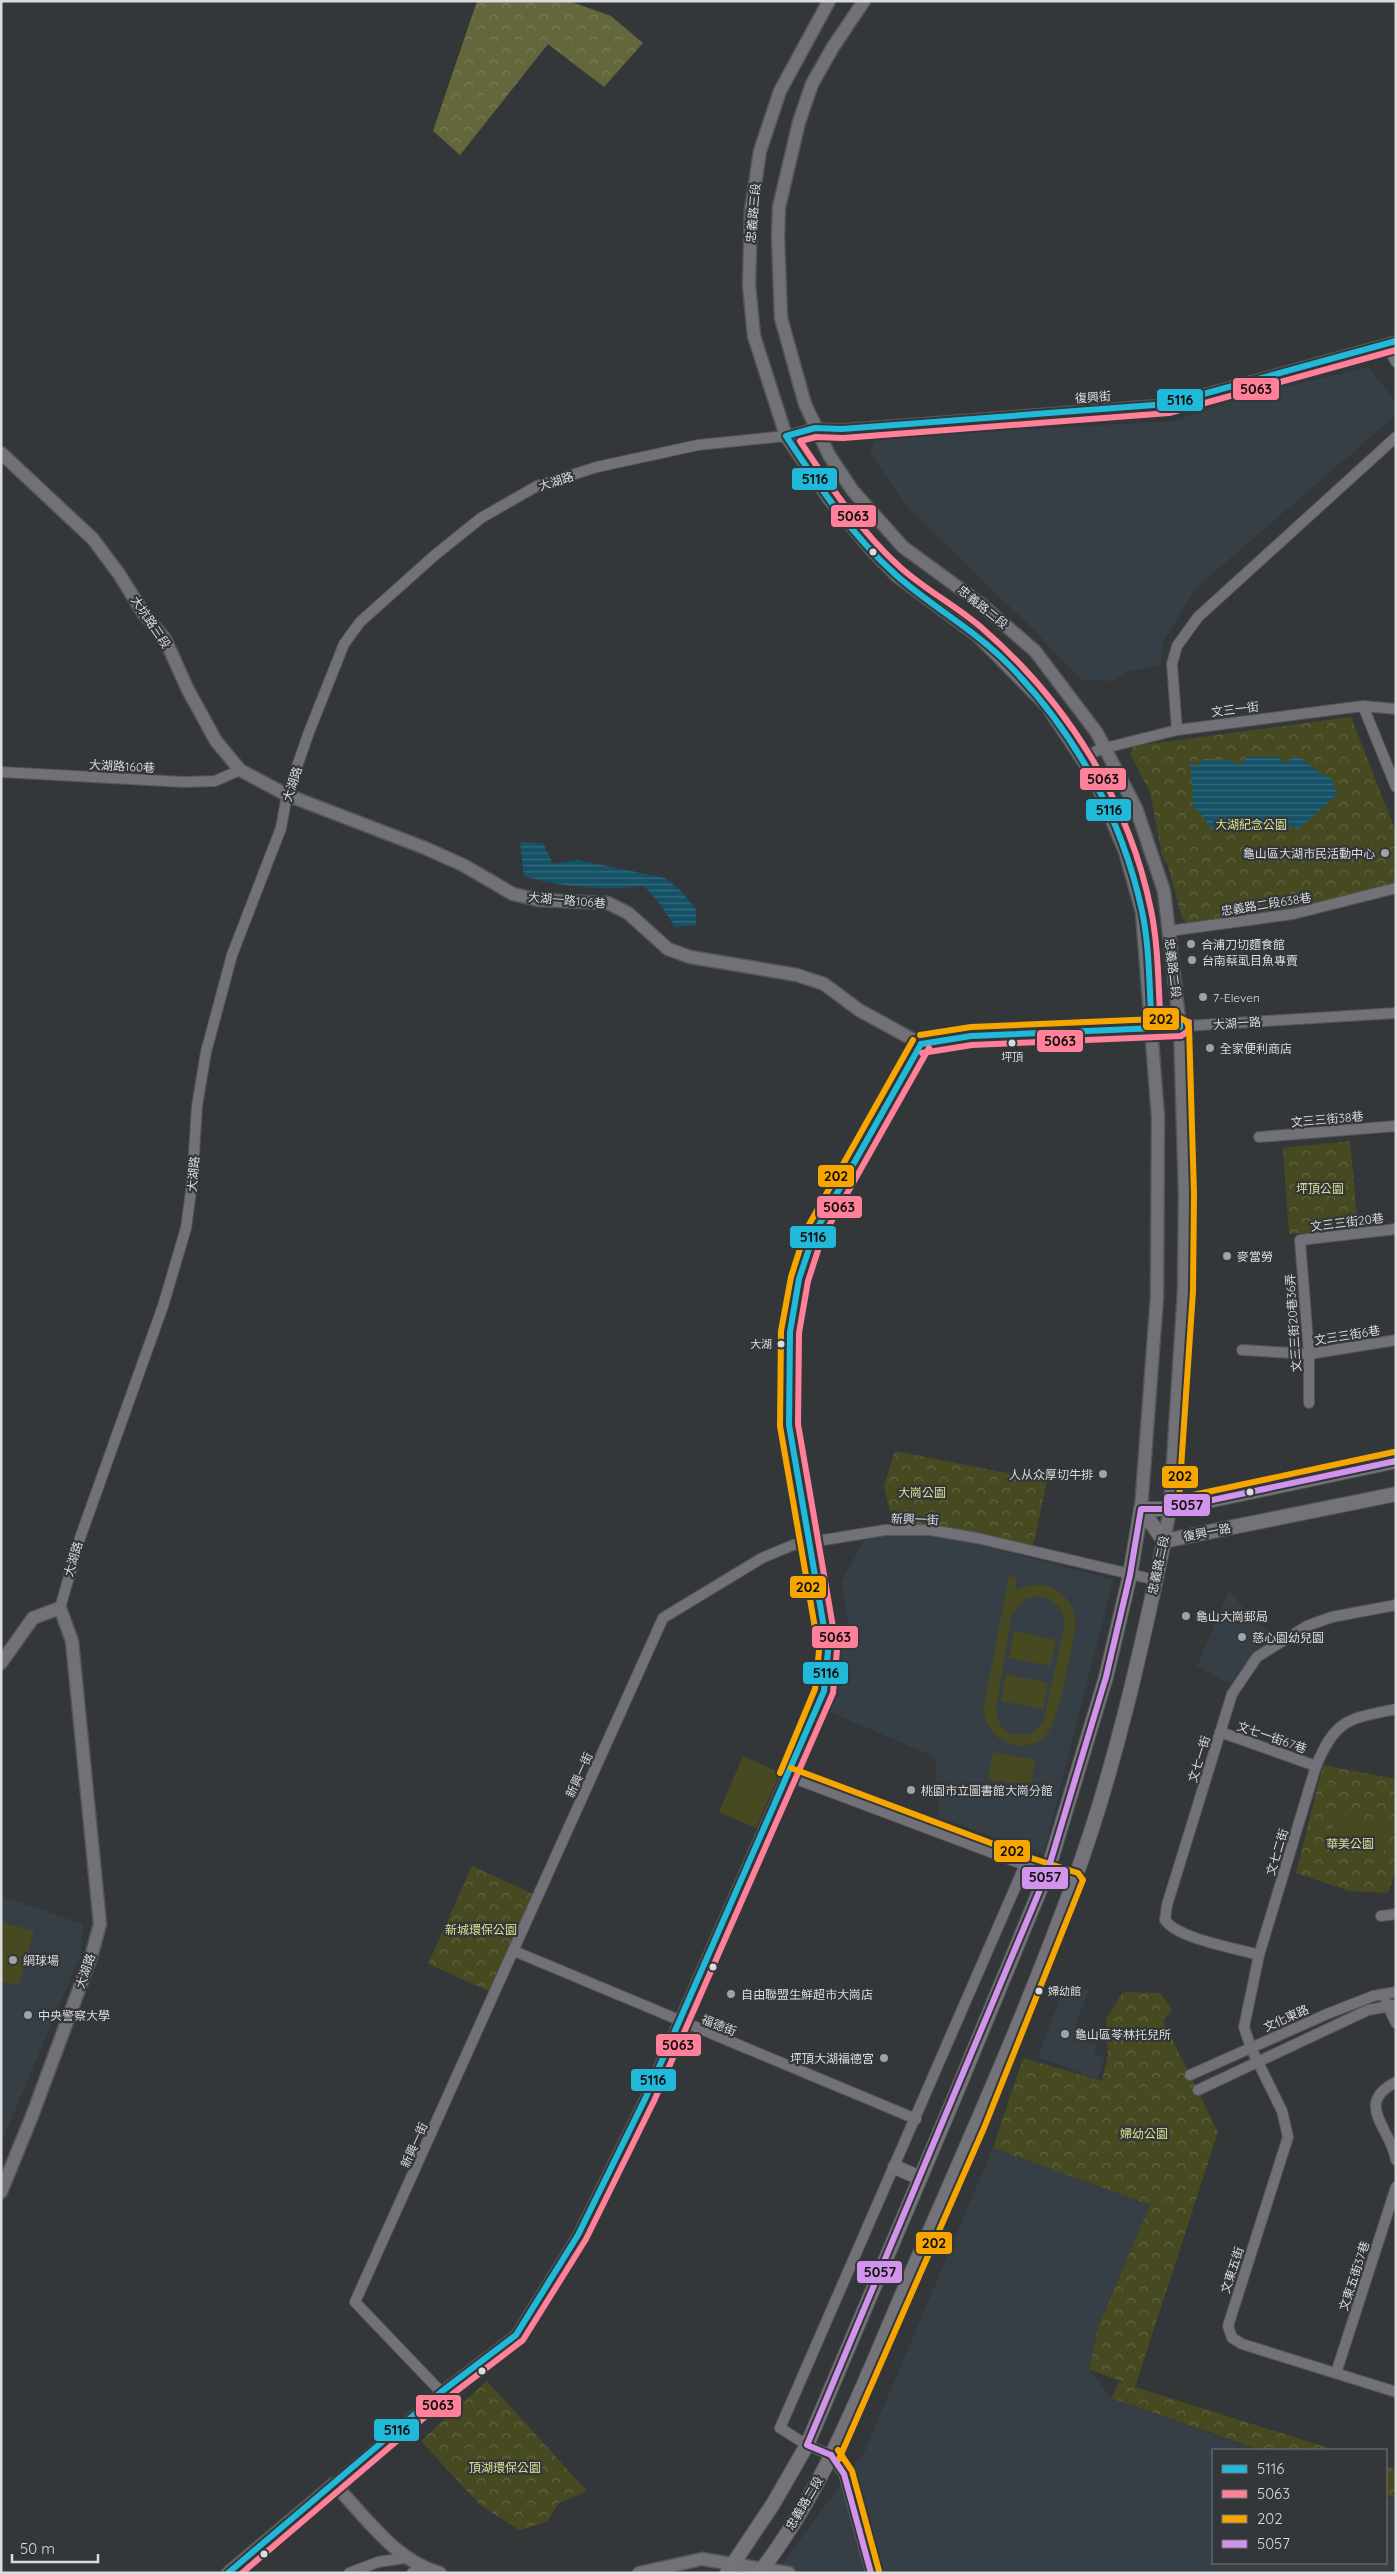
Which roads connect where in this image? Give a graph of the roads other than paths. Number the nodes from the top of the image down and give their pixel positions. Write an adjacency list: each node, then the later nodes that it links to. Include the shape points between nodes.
1 (829, 1): 6 (street, 忠義路三段, via 780,91 760,151 751,211 749,285 754,336)
2 (864, 1): 5 (street, 忠義路三段, via 812,84 799,122 779,207 781,318 791,362)
3 (1391, 343): 4 (street); 5 (street, 復興街, via 1167,404 842,429)
4 (1396, 362)
5 (815, 428): 6 (street, 復興街); 12 (street, 忠義路二段, via 853,491 903,547 981,604 1035,651)
6 (786, 436): 13 (street, 忠義路二段, via 830,500 869,547 897,576 978,636 1047,706); 17 (street, 大湖路, via 698,445 597,467 537,486 481,518 404,580 360,622 344,644)
7 (1396, 437): 11 (street, via 1198,617 1178,646 1172,664)
8 (1, 453): 14 (street, 大坑路三段, via 93,539 144,614 166,639 188,690 216,741)
9 (1363, 706): 10 (street, 文三一街); 11 (street, 文三一街); 16 (street)
10 (1396, 710)
11 (1177, 730): 12 (street, 文三一街)
12 (1105, 748): 13 (street, 文三一街); 19 (street, 忠義路二段, via 1136,808 1164,891)
13 (1081, 757): 22 (street, 忠義路二段, via 1094,777 1125,851 1142,912)
14 (240, 770): 15 (street, 大湖路160巷, via 215,781 184,782); 17 (street, 大坑路三段)
15 (1, 772)
16 (1396, 786)
17 (287, 795): 23 (street, 大湖一路106巷, via 425,848 463,865 513,894 539,900 608,903 628,913 668,949 690,957 797,974 824,984 859,1010); 41 (street, 大湖路, via 281,828 232,955 208,1044 197,1106 186,1228 164,1306 80,1538)
18 (1396, 888): 19 (street, 忠義路二段638巷, via 1293,914)
19 (1169, 931): 21 (street, 忠義路二段)
20 (1396, 1013): 21 (street, 大湖一路)
21 (1180, 1027): 22 (street, 大湖一路); 35 (street, 忠義路二段, via 1184,1291)
22 (1152, 1028): 23 (street, 大湖一路, via 971,1036); 34 (street, 忠義路二段, via 1158,1117 1157,1297)
23 (920, 1044): 37 (street, via 814,1234 799,1279 790,1332 789,1424)
24 (1396, 1126): 25 (street, 文三三街38巷)
25 (1259, 1137)
26 (1396, 1229): 27 (street, 文三三街20巷)
27 (1300, 1240): 30 (street, 文三三街20巷36弄)
28 (1396, 1340): 30 (street, 文三三街6巷)
29 (1242, 1350): 30 (street, 文三三街6巷)
30 (1309, 1354): 31 (street, 文三三街20巷36弄)
31 (1309, 1404)
32 (1396, 1461): 35 (main road)
33 (1396, 1494): 36 (main road, 復興一路)
34 (1141, 1509): 35 (main road); 36 (main road); 38 (main road, 忠義路二段)
35 (1170, 1509): 36 (street, 忠義路二段)
36 (1164, 1540): 39 (main road, 忠義路二段)
37 (810, 1542): 38 (street, 新興一街, via 885,1530 930,1530 977,1538); 46 (street, via 828,1651 824,1691); 52 (street, 新興一街, via 793,1545 762,1558 663,1618)
38 (1130, 1575): 39 (street, 新興一街); 48 (main road, 忠義路二段, via 1106,1677)
39 (1156, 1580): 49 (main road, 忠義路二段, via 1107,1776)
40 (1396, 1605): 44 (street, 文七一街, via 1332,1617 1288,1637 1257,1657 1232,1694)
41 (60, 1608): 42 (street, via 32,1618); 69 (street, 大湖路, via 72,1641 100,1924 36,2107)
42 (1, 1663)
43 (1396, 1709): 45 (street, 文七二街, via 1354,1718 1337,1727)
44 (1220, 1732): 45 (street, 文七一街67巷); 53 (street, 文七一街, via 1165,1920 1170,1928 1184,1934)
45 (1316, 1766): 53 (street, 文七二街)
46 (788, 1776): 47 (street); 57 (street)
47 (1024, 1865): 48 (street); 64 (street)
48 (1047, 1873): 49 (street); 67 (main road, 忠義路二段)
49 (1074, 1881): 74 (main road, 忠義路二段, via 976,2124)
50 (1396, 1914): 51 (street)
51 (1381, 1916)
52 (514, 1951): 57 (street, 福德街); 71 (street, 新興一街, via 355,2302)
53 (1259, 1955): 59 (street, 文七二街, via 1244,2027)
54 (1396, 1992): 55 (street, 文化東路)
55 (1383, 1994): 56 (street); 59 (street, 文化東路, via 1326,2014)
56 (1392, 2006): 58 (street); 60 (street, via 1368,2010)
57 (679, 2022): 64 (street, 福德街); 71 (street, via 578,2235 516,2335)
58 (1396, 2023)
59 (1250, 2048): 60 (street, 文東五街); 61 (street, 文化東路)
60 (1257, 2061): 63 (street); 70 (street, 文東五街, via 1282,2111 1288,2138 1228,2326 1232,2338 1242,2344)
61 (1190, 2075)
62 (1396, 2082): 65 (street, via 1382,2089 1376,2099 1375,2111)
63 (1198, 2090)
64 (916, 2119): 66 (street)
65 (1396, 2160)
66 (895, 2167): 67 (main road); 73 (street, via 780,2428)
67 (920, 2178): 73 (main road, 忠義路二段)
68 (1396, 2187): 70 (street, 文東五街37巷)
69 (1, 2192)
70 (1336, 2373): 72 (street, 文東五街)
71 (441, 2392): 75 (street)
72 (1396, 2392)
73 (807, 2445): 74 (street); 77 (main road, 忠義路二段)
74 (831, 2455): 78 (main road, 忠義路二段, via 802,2509); 84 (street, via 844,2474)
75 (334, 2484): 76 (street); 79 (street)
76 (405, 2558): 80 (street, via 378,2562); 81 (street)
77 (730, 2569): 78 (street); 82 (street, via 702,2559)
78 (760, 2571): 83 (street)
79 (228, 2573)
80 (349, 2573)
81 (440, 2573)
82 (639, 2573)
83 (789, 2573)
84 (871, 2573)

